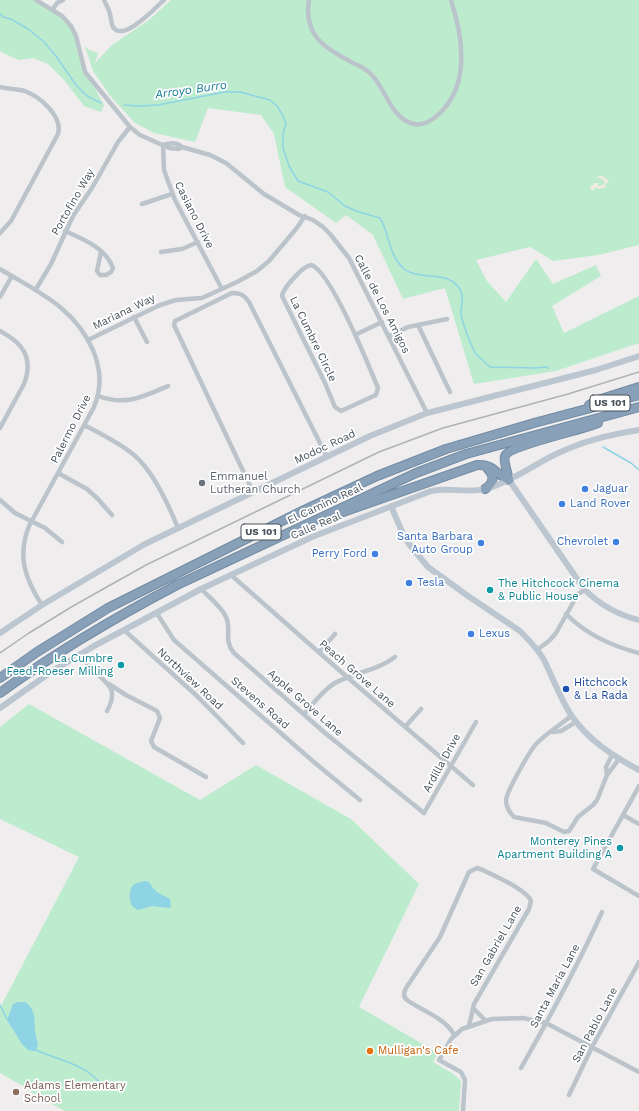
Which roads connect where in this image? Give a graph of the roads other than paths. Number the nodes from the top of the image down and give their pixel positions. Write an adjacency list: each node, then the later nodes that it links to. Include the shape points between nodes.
1 (36, 0): 7 (street, Calle de Los Amigos)
2 (63, 0): 7 (street, via 57,3)
3 (104, 0): 4 (street, via 113,26 122,31 128,30)
4 (164, 0)
5 (309, 0): 6 (street, via 308,17 321,44 370,73 397,113 414,124 424,123 440,113 449,102 459,81 461,48)
6 (451, 0)
7 (53, 10): 9 (street, Calle de Los Amigos, via 67,21 74,31 85,72)
8 (0, 87): 15 (street, via 26,92 41,100 52,112 59,129 11,221)
9 (130, 127): 10 (street, Calle de Los Amigos, via 140,135); 14 (street, Portofino Way, via 118,142)
10 (163, 145): 11 (street, Casiano Drive, via 164,170); 13 (street, Calle de Los Amigos, via 180,145 210,155 226,163 264,194)
11 (172, 194): 12 (street); 16 (street, Casiano Drive)
12 (142, 204)
13 (305, 216): 22 (street, Mariana Way, via 264,266); 26 (street, Calle de Los Amigos, via 323,227 342,248)
14 (65, 231): 17 (street); 21 (street, Portofino Way, via 51,264)
15 (0, 233)
16 (198, 242): 18 (street, via 182,250); 22 (street, Casiano Drive)
17 (101, 252): 17 (street, via 97,271 103,275 111,272 113,268)
18 (161, 252)
19 (0, 269): 20 (street, Palermo Drive)
20 (12, 276): 21 (street, Palermo Drive); 23 (street)
21 (36, 289): 31 (street, Palermo Drive, via 70,315)
22 (222, 289): 24 (street, Mariana Way, via 198,299 166,302)
23 (0, 297)
24 (134, 317): 31 (street, Mariana Way); 32 (street)
25 (447, 319): 27 (street)
26 (382, 322): 29 (street); 30 (street, Calle de Los Amigos)
27 (418, 325): 30 (street); 36 (street)
28 (0, 331): 44 (street, via 19,344 26,354 28,366 24,384)
29 (355, 335): 29 (street, La Cumbre Circle, via 320,272 313,265 304,267 284,289 282,296 335,407 341,411 373,396 378,390)
30 (389, 336): 41 (street, Calle de Los Amigos)
31 (88, 340): 38 (street, Palermo Drive, via 100,372)
32 (147, 342)
33 (639, 356): 41 (street, Modoc Road, via 596,370)
34 (168, 386): 38 (street, via 147,396 130,400 112,400)
35 (639, 387): 40 (highway, via 598,400)
36 (450, 392)
37 (639, 395): 40 (highway, El Camino Real / US 101)
38 (98, 396): 43 (street, Palermo Drive)
39 (639, 407): 42 (highway, El Camino Real / US 101)
40 (580, 411): 74 (highway, El Camino Real / US 101, via 446,448 377,476 108,608)
41 (427, 413): 46 (street, Modoc Road)
42 (610, 414): 49 (highway, via 597,424 522,446 507,453 504,460); 55 (highway, El Camino Real / US 101, via 466,454 416,473)
43 (84, 424): 48 (street, Palermo Drive); 57 (street, via 142,462)
44 (0, 428)
45 (639, 430): 49 (street, Calle Real, via 582,442)
46 (327, 457): 51 (street, Modoc Road); 51 (street, via 244,295 232,293 174,320 174,325)
47 (484, 464): 49 (highway); 50 (highway, via 493,479 490,486); 55 (highway, via 349,511)
48 (58, 473): 54 (street, via 87,489); 56 (street, Palermo Drive)
49 (509, 480): 50 (street, Calle Real); 61 (street)
50 (485, 489): 53 (street, Calle Real, via 436,490)
51 (253, 492): 57 (street, Modoc Road)
52 (0, 500): 56 (street, via 15,513)
53 (391, 506): 59 (street, Calle Real, via 312,537); 69 (street, via 406,539 428,567 520,632)
54 (112, 515)
55 (327, 515): 77 (highway, El Camino Real / US 101, via 144,602 80,639)
56 (32, 521): 58 (street); 62 (street, Palermo Drive, via 24,541 24,565 31,587)
57 (178, 528): 62 (street, Modoc Road)
58 (62, 542)
59 (231, 575): 60 (street, Calle Real); 70 (street, Peach Grove Lane)
60 (201, 589): 63 (street, Calle Real); 81 (street, Apple Grove Lane, via 226,616 227,641 231,650)
61 (585, 590): 64 (street, via 578,594); 65 (street, via 609,609)
62 (42, 605): 67 (street, Modoc Road)
63 (156, 612): 66 (street, Calle Real); 96 (street, Stevens Road, via 174,640)
64 (566, 614): 69 (street, via 556,633); 71 (street, via 578,626 604,641)
65 (639, 620)
66 (124, 630): 72 (street, Calle Real); 87 (street, Northview Road)
67 (0, 633)
68 (335, 634): 70 (street)
69 (538, 650): 82 (street)
70 (319, 652): 75 (street, Peach Grove Lane)
71 (639, 653)
72 (80, 655): 76 (street); 78 (street, Calle Real)
73 (395, 657): 75 (street, via 382,666)
74 (0, 678)
75 (347, 678): 81 (street, via 329,687); 85 (street, Peach Grove Lane)
76 (109, 684): 80 (street, via 112,702); 93 (street, via 160,715 160,722 151,741 154,747)
77 (0, 693)
78 (0, 708)
79 (421, 709): 85 (street)
80 (107, 711)
81 (304, 714): 97 (street, Apple Grove Lane)
82 (571, 716): 84 (street); 86 (street)
83 (476, 722): 90 (street, Ardilla Drive)
84 (576, 722): 86 (street, via 561,731); 88 (street, via 593,741)
85 (406, 727): 90 (street, Peach Grove Lane)
86 (551, 732): 92 (street, via 534,746 507,795 506,804 514,817 546,823 564,832 569,831 578,817 597,800)
87 (243, 742)
88 (612, 756): 89 (street); 92 (street, via 606,767)
89 (618, 759): 91 (street); 92 (street)
90 (451, 766): 94 (street, Peach Grove Lane); 97 (street, Ardilla Drive)
91 (639, 770)
92 (607, 775)
93 (206, 777)
94 (473, 785)
95 (639, 786): 98 (street)
96 (360, 800)
97 (424, 813)
98 (622, 815): 99 (street); 100 (street, via 593,869)
99 (639, 824)
100 (639, 896)
101 (602, 912): 105 (street, Santa Maria Lane)
102 (638, 963): 108 (street, San Pablo Lane)
103 (473, 1008): 104 (street); 106 (street, San Gabriel Lane); 107 (street, San Gabriel Lane, via 531,902 527,895 477,868 468,874 440,937 404,994 405,999 440,1020)
104 (486, 1021): 105 (street, via 514,1017); 106 (street)
105 (546, 1023): 108 (street); 109 (street, Santa Maria Lane)
106 (469, 1026): 107 (street)
107 (454, 1035): 112 (street, via 439,1060 463,1075)
108 (592, 1047): 110 (street); 111 (street, San Pablo Lane)
109 (521, 1068)
110 (639, 1072)
111 (569, 1095)
112 (463, 1111)

